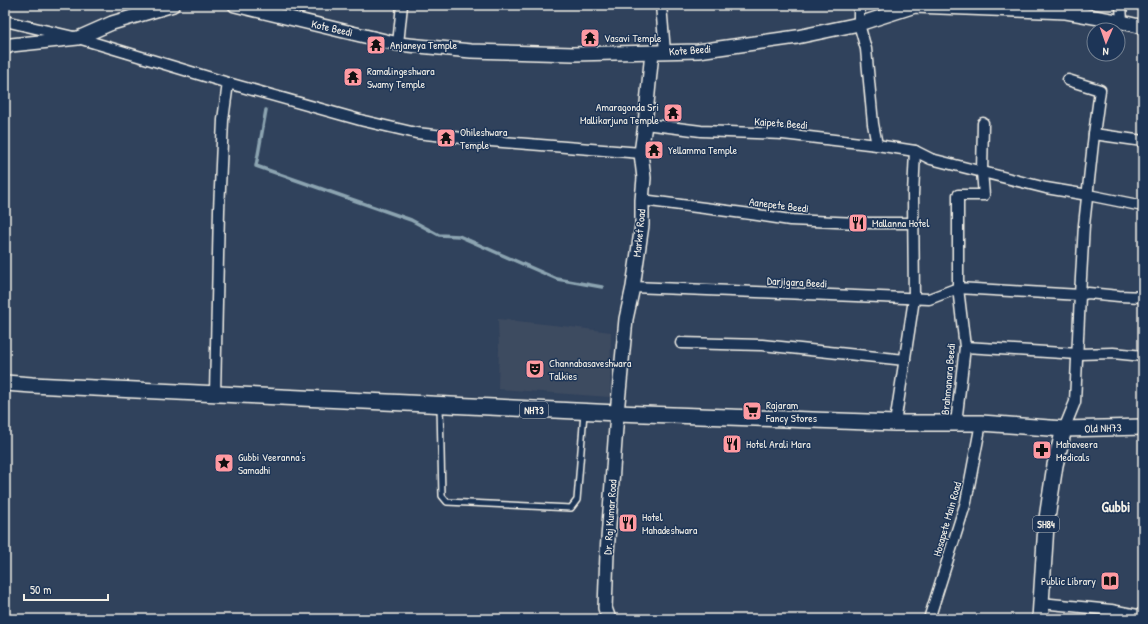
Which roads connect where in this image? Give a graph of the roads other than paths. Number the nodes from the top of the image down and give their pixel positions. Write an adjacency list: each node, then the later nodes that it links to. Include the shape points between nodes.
1 (173, 5): 12 (street, via 112,23)
2 (235, 5): 13 (street, Kote Beedi)
3 (402, 5): 13 (street)
4 (661, 5): 16 (street)
5 (859, 5): 10 (street)
6 (1121, 5): 8 (street)
7 (5, 21): 12 (street)
8 (1122, 22): 10 (street, Kote Beedi, via 1066,12 915,6)
9 (1126, 23): 11 (street, Kote Beedi)
10 (859, 24): 16 (street, Kote Beedi, via 797,37 698,51); 23 (street, via 866,49 872,124)
11 (1143, 27)
12 (78, 38): 14 (street, via 11,45); 18 (street)
13 (398, 44): 15 (street, Kote Beedi, via 471,51 573,54)
14 (5, 48)
15 (652, 52): 16 (street, Kote Beedi); 20 (street, Market Road)
16 (665, 52)
17 (1068, 80): 21 (street, via 1100,90)
18 (228, 83): 25 (street, via 416,133); 42 (street, via 223,120 219,210)
19 (983, 123): 26 (street)
20 (645, 124): 23 (street, Kaipete Beedi, via 701,131 783,134); 25 (street, Market Road)
21 (1094, 134): 22 (street); 27 (street)
22 (1143, 141)
23 (877, 145): 24 (street, Kaipete Beedi)
24 (915, 151): 26 (street, Kaipete Beedi, via 931,159); 30 (street)
25 (641, 153): 28 (street, Market Road, via 644,178)
26 (982, 172): 27 (street, Kaipete Beedi, via 1046,188); 32 (street, Brahmanara Beedi, via 984,195 958,195)
27 (1088, 194): 29 (street, Kaipete Beedi); 33 (street)
28 (642, 200): 30 (street, Aanepete Beedi, via 790,220); 31 (street, Market Road, via 642,225)
29 (1143, 206)
30 (914, 223): 35 (street)
31 (633, 287): 35 (street, Darjigara Beedi, via 836,298); 45 (street, Market Road, via 626,319)
32 (958, 288): 33 (street); 35 (street, Darjigara Beedi, via 929,300); 37 (street, Brahmanara Beedi)
33 (1080, 295): 34 (street, via 1088,293); 38 (street)
34 (1143, 296)
35 (914, 299): 40 (street)
36 (681, 343): 40 (street, via 762,345)
37 (965, 347): 38 (street); 48 (street, Brahmanara Beedi)
38 (1078, 354): 39 (street, via 1113,353); 50 (street, via 1075,402)
39 (1143, 356)
40 (905, 360): 46 (street)
41 (5, 383): 42 (main road, NH73)
42 (215, 394): 43 (main road, NH73)
43 (440, 405): 44 (main road, NH73); 44 (lane, via 442,496 447,502 455,503 571,508 577,500)
44 (584, 412): 45 (main road, NH73)
45 (617, 414): 46 (main road, NH73); 53 (street, Dr. Raj Kumar Road, via 607,553 605,608)
46 (894, 423): 48 (main road, NH73)
47 (981, 423): 48 (main road, NH73); 50 (main road, NH73); 54 (street, Hosapete Main Road, via 966,502)
48 (956, 424)
49 (1143, 427): 50 (main road, Old NH73)
50 (1064, 430): 51 (main road, SH84, via 1055,465 1046,525)
51 (1040, 603): 52 (street); 55 (main road, SH84)
52 (1143, 616)
53 (609, 619)
54 (929, 619)
55 (1040, 619)

